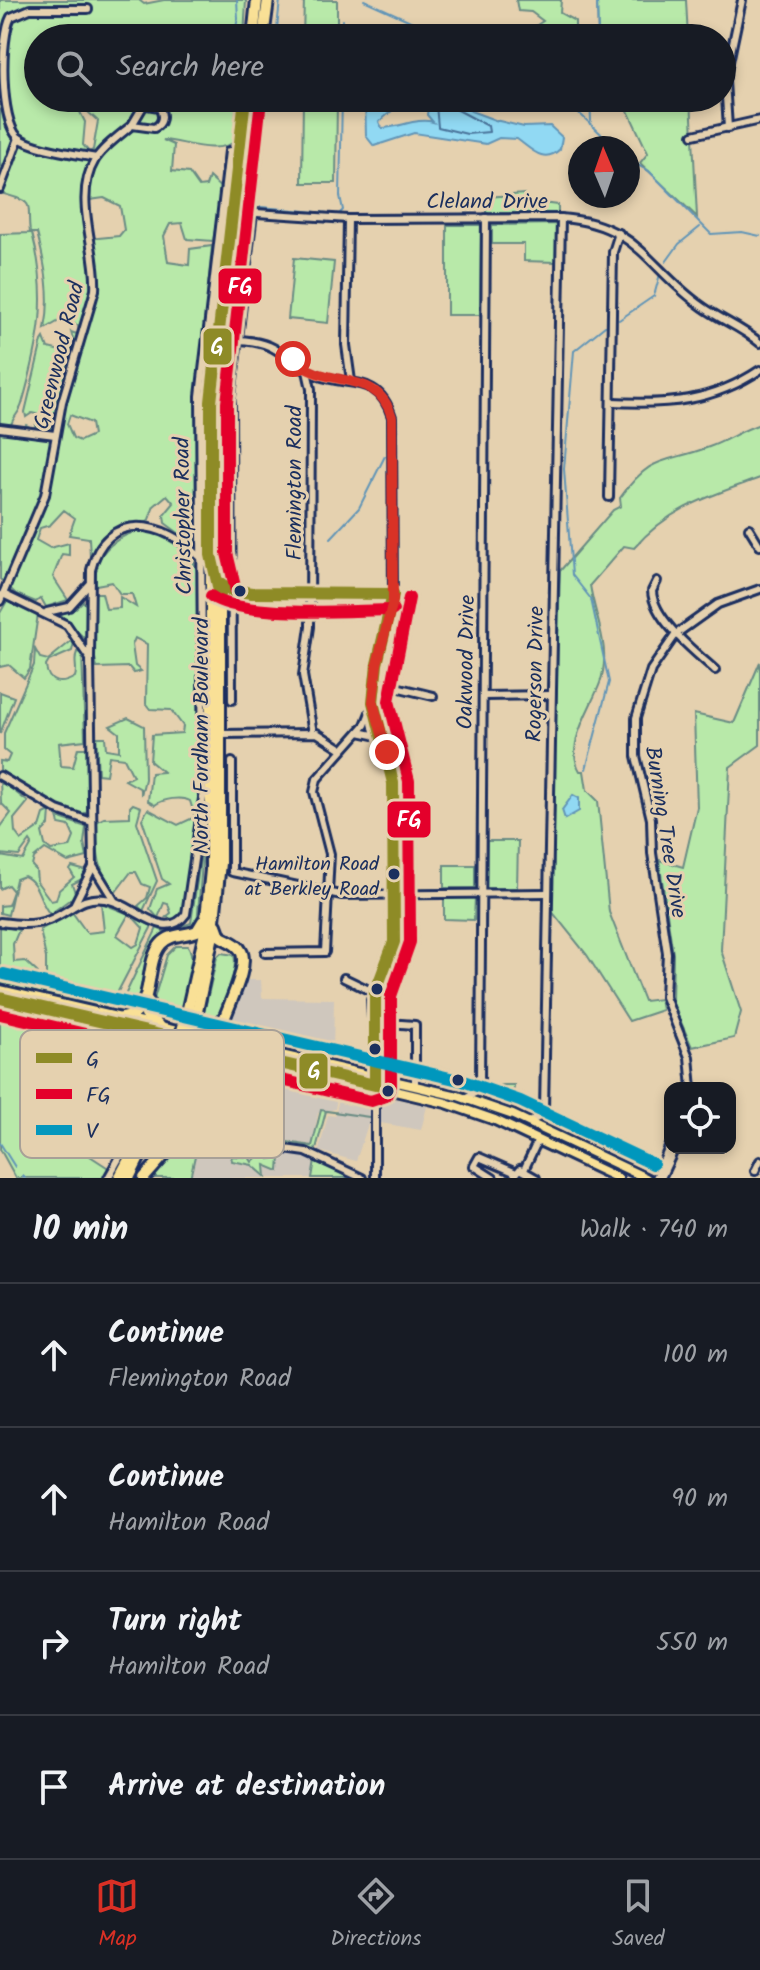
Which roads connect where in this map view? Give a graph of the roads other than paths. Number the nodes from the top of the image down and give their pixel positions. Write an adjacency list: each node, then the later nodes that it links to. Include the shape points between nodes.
1 (257, 0): 5 (highway)
2 (268, 0): 6 (highway)
3 (742, 0): 7 (street)
4 (88, 9): 17 (street, via 30,9 11,17 2,44 4,107)
5 (254, 24)
6 (265, 24)
7 (736, 29)
8 (140, 112): 14 (street)
9 (162, 112): 14 (street, via 154,128)
10 (244, 112): 21 (highway, North Fordham Boulevard)
11 (253, 112): 21 (highway, North Fordham Boulevard)
12 (727, 112): 15 (street)
13 (760, 120): 15 (street)
14 (132, 125): 19 (street)
15 (728, 128): 16 (street)
16 (693, 135)
17 (19, 138): 19 (street); 20 (street)
18 (229, 151): 21 (street, Christopher Road)
19 (96, 158): 35 (street, Greenwood Road, via 87,210 95,290)
20 (0, 189)
21 (237, 212): 24 (street, Cleland Drive); 26 (street); 36 (highway, North Fordham Boulevard, via 215,350); 37 (highway, North Fordham Boulevard); 41 (street, Christopher Road, via 200,396)
22 (486, 218): 23 (street, Cleland Drive); 24 (street, Cleland Drive); 57 (street, Oakwood Drive)
23 (561, 218): 25 (street, Cleland Drive); 55 (street, Rogerson Drive)
24 (348, 219): 31 (street, via 346,345)
25 (619, 233): 27 (street, Cleland Drive, via 702,307); 33 (street, via 613,245)
26 (238, 340): 29 (street, Flemington Road, via 282,350); 45 (street)
27 (760, 343)
28 (760, 370): 33 (street, via 722,392 691,401)
29 (307, 371): 30 (street, Flemington Road); 32 (street, Flemington Road)
30 (323, 377): 31 (street, Flemington Road); 32 (street, Flemington Road)
31 (351, 381): 47 (street, via 378,393 392,417)
32 (311, 389): 46 (street, Flemington Road)
33 (611, 402): 38 (street)
34 (0, 428): 35 (street)
35 (55, 435): 48 (street, Greenwood Road, via 45,495)
36 (210, 440): 37 (highway); 41 (highway, North Fordham Boulevard)
37 (219, 460): 45 (highway, North Fordham Boulevard)
38 (609, 497)
39 (749, 528): 40 (street)
40 (760, 546)
41 (205, 556): 43 (street, via 173,533 131,528 101,547); 45 (street, Christopher Road); 45 (highway, North Fordham Boulevard)
42 (657, 581): 50 (street, via 652,598)
43 (90, 584): 49 (street, via 69,607); 51 (street)
44 (760, 589): 50 (street, Burning Tree Drive, via 718,604)
45 (219, 592): 46 (street); 54 (highway, North Fordham Boulevard); 58 (street, via 231,617); 62 (highway, North Fordham Boulevard); 73 (street, Christopher Road, via 202,819 186,914 176,925 164,926)
46 (310, 594): 47 (street); 61 (street, Flemington Road, via 303,683)
47 (393, 594): 53 (street)
48 (1, 596): 49 (street)
49 (47, 612): 51 (street, via 73,631)
50 (676, 634): 52 (street); 93 (street, Burning Tree Drive, via 642,689 634,738 651,819 667,953 665,997 689,1057)
51 (90, 659): 67 (street)
52 (715, 670)
53 (375, 682): 56 (street); 59 (street)
54 (211, 686): 62 (highway, via 216,730); 75 (highway, North Fordham Boulevard)
55 (551, 695): 57 (street); 72 (street, Rogerson Drive)
56 (433, 696)
57 (483, 696): 70 (street, Oakwood Drive)
58 (232, 700)
59 (373, 702): 60 (street); 63 (street)
60 (359, 732): 63 (street); 64 (street)
61 (313, 733): 62 (street); 64 (street)
62 (221, 734): 75 (highway, North Fordham Boulevard, via 221,836)
63 (383, 737): 69 (street, via 393,783)
64 (342, 749): 71 (street, via 317,779 314,792 329,845)
65 (232, 762): 71 (street, via 232,872)
66 (0, 776): 67 (street, via 57,810)
67 (92, 822): 68 (street)
68 (93, 866): 73 (street); 74 (street)
69 (394, 892): 70 (street); 71 (street); 81 (street, via 393,949)
70 (480, 892): 72 (street); 95 (street, Oakwood Drive, via 480,1085)
71 (326, 893): 77 (street, via 325,952)
72 (547, 893): 96 (street, Rogerson Drive, via 544,1110)
73 (114, 900): 74 (street)
74 (75, 903): 76 (street, via 47,920)
75 (211, 914): 78 (highway, North Fordham Boulevard); 83 (highway, via 197,931 163,942 141,1010); 90 (highway, via 218,935 243,956)
76 (0, 922)
77 (265, 953)
78 (205, 954): 85 (highway, via 194,941 183,938 161,952 146,1010); 88 (highway, North Fordham Boulevard, bridge); 89 (highway, via 226,944 238,952 240,964)
79 (344, 978): 81 (street)
80 (0, 990): 83 (main road)
81 (375, 993): 84 (street)
82 (0, 998): 83 (main road)
83 (118, 1021): 85 (main road); 86 (highway)
84 (374, 1022): 92 (street); 94 (street, via 415,1025)
85 (156, 1029): 87 (main road)
86 (124, 1030)
87 (160, 1030)
88 (187, 1030)
89 (215, 1030)
90 (223, 1030)
91 (284, 1058): 92 (main road)
92 (375, 1080): 94 (main road); 97 (main road, via 461,1107); 114 (street)
93 (691, 1082)
94 (415, 1085): 95 (main road)
95 (464, 1098): 96 (main road)
96 (529, 1122): 98 (main road)
97 (542, 1141): 98 (main road); 106 (street); 117 (main road)
98 (569, 1141): 118 (main road)
99 (284, 1149): 113 (street, via 306,1152)
100 (669, 1154): 119 (street)
101 (119, 1158): 109 (street)
102 (130, 1158): 110 (highway)
103 (139, 1158): 111 (highway)
104 (162, 1158): 112 (highway)
105 (760, 1161): 107 (street)
106 (524, 1170): 108 (street); 116 (street)
107 (755, 1171)
108 (513, 1175): 115 (street, via 479,1157 474,1166)
109 (108, 1178)
110 (119, 1178)
111 (129, 1178)
112 (144, 1178)
113 (362, 1178)
114 (375, 1178)
115 (493, 1178)
116 (536, 1178)
117 (618, 1178)
118 (646, 1178)
119 (658, 1178)

